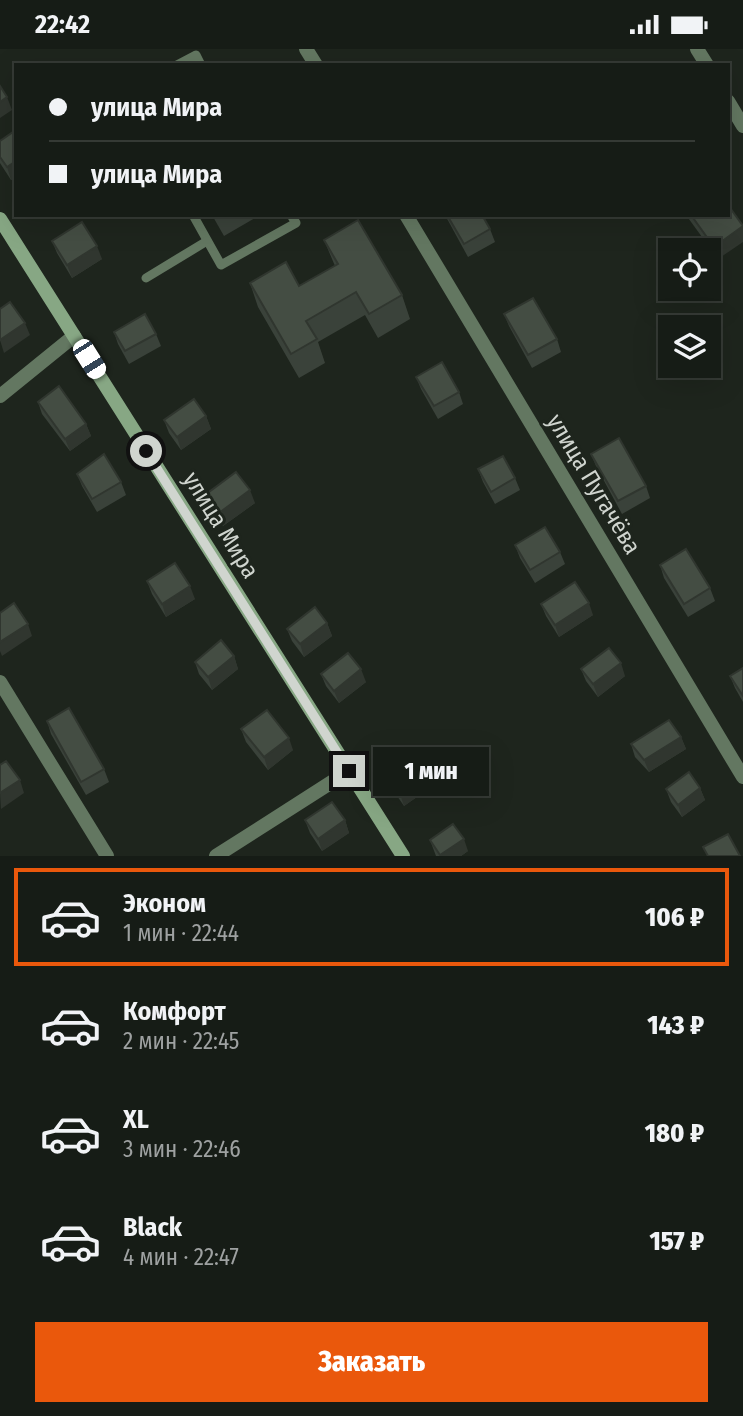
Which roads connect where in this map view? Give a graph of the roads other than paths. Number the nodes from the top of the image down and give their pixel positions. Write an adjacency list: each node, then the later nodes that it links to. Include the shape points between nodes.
1 (181, 63): 2 (lane, via 196,55)
2 (200, 63)
3 (730, 104): 4 (street)
4 (743, 126)
5 (193, 217): 9 (lane)
6 (292, 217): 9 (lane, via 296,223 221,265)
7 (407, 217): 15 (street, улица Пугачёва)
8 (0, 219): 11 (street, улица Мира)
9 (207, 241): 10 (lane)
10 (146, 278)
11 (74, 336): 12 (street); 14 (street, улица Мира)
12 (0, 396)
13 (0, 682): 16 (street)
14 (349, 771): 17 (street); 18 (street, улица Мира)
15 (743, 777)
16 (107, 856)
17 (216, 856)
18 (403, 856)

